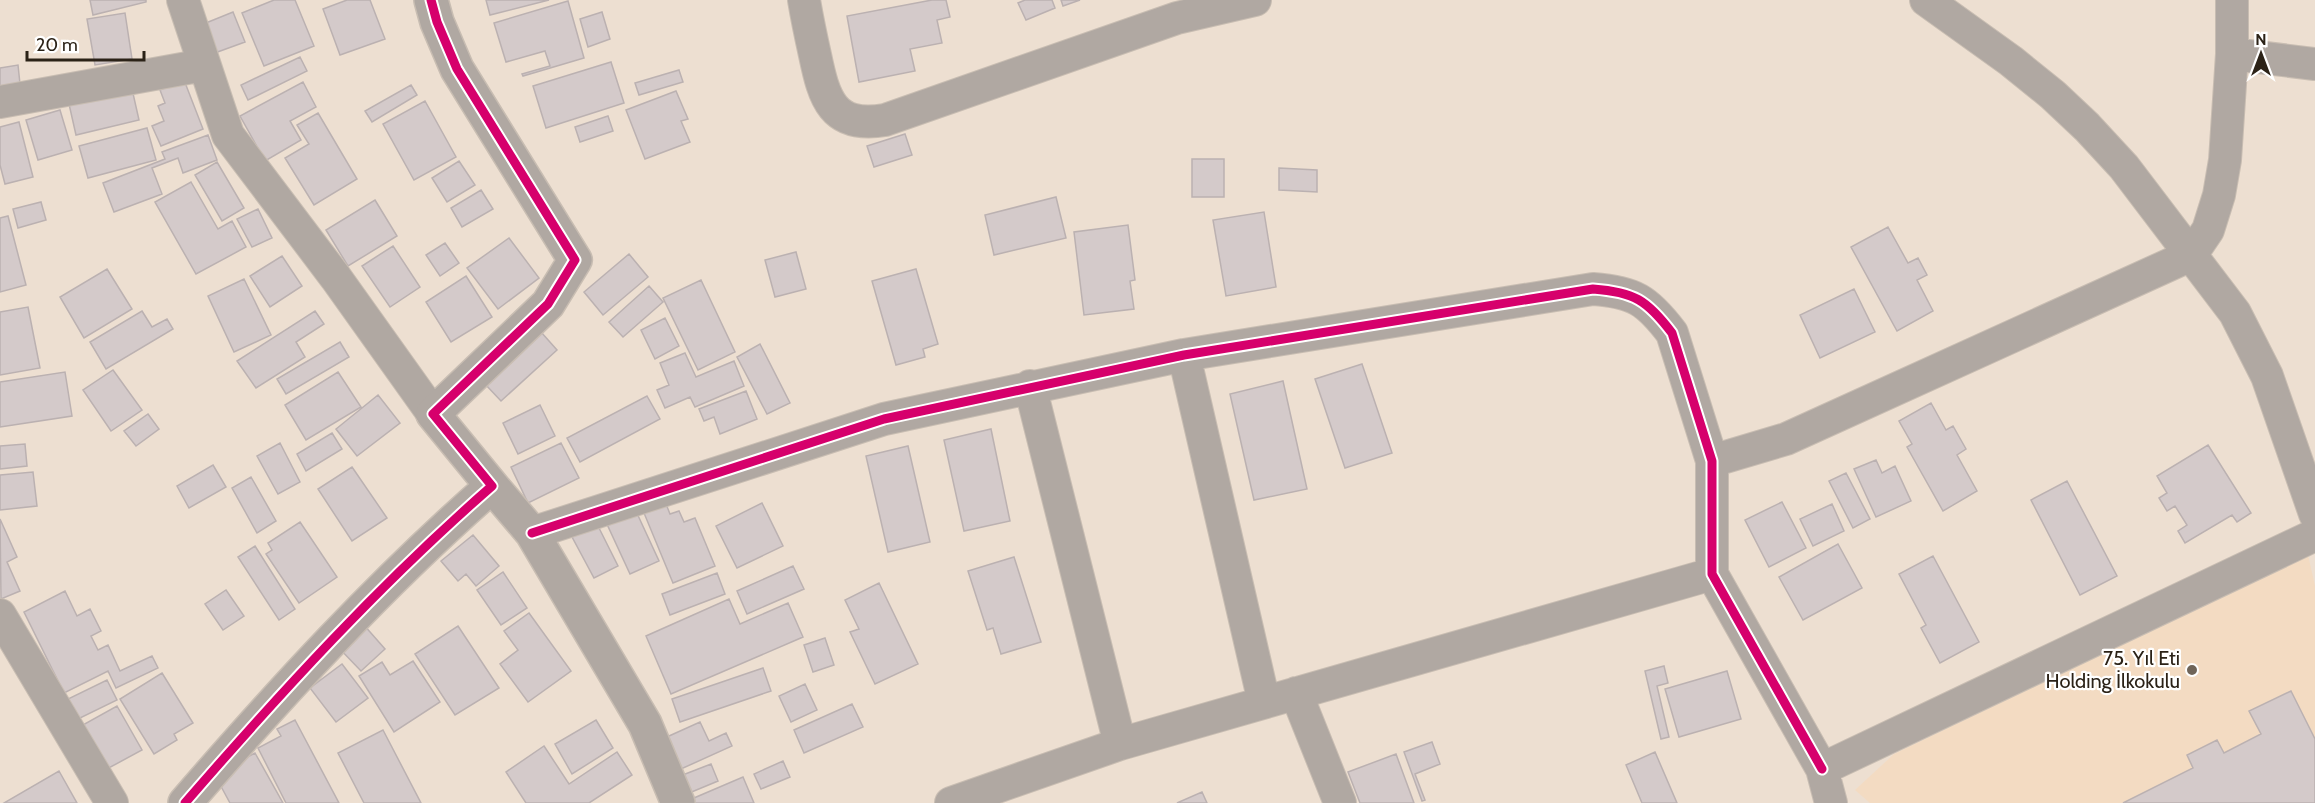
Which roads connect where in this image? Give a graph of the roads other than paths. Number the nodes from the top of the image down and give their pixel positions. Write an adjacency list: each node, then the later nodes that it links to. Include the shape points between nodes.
1 (183, 0): 10 (street)
2 (431, 0): 15 (street, via 457,69 576,260 548,304)
3 (804, 0): 7 (street, via 825,96 841,115 870,122 885,120)
4 (1255, 0): 7 (street)
5 (1926, 0): 12 (street, via 2011,61 2087,127 2124,167)
6 (2232, 0): 8 (street)
7 (1174, 9)
8 (2232, 54): 9 (street); 12 (street, via 2218,195 2208,230)
9 (2315, 64)
10 (204, 65): 11 (street); 15 (street, via 228,135)
11 (0, 102)
12 (2191, 255): 16 (street, via 1786,439); 18 (street, via 2235,313 2267,376)
13 (1184, 355): 14 (street); 16 (street, via 1593,289 1620,291 1643,302 1672,333); 24 (street)
14 (1030, 387): 19 (street, via 884,419); 25 (street)
15 (433, 414): 17 (street)
16 (1712, 461): 21 (street)
17 (492, 486): 19 (street); 28 (street, via 434,537 271,704)
18 (2315, 513)
19 (532, 533): 29 (street, via 645,724)
20 (2315, 535): 26 (street)
21 (1712, 574): 23 (street); 26 (street)
22 (0, 615): 27 (street)
23 (1296, 693): 24 (street); 31 (street)
24 (1264, 702): 25 (street)
25 (1120, 744): 30 (street)
26 (1822, 769): 32 (street)
27 (112, 803)
28 (185, 803)
29 (678, 803)
30 (951, 803)
31 (1340, 803)
32 (1831, 803)

